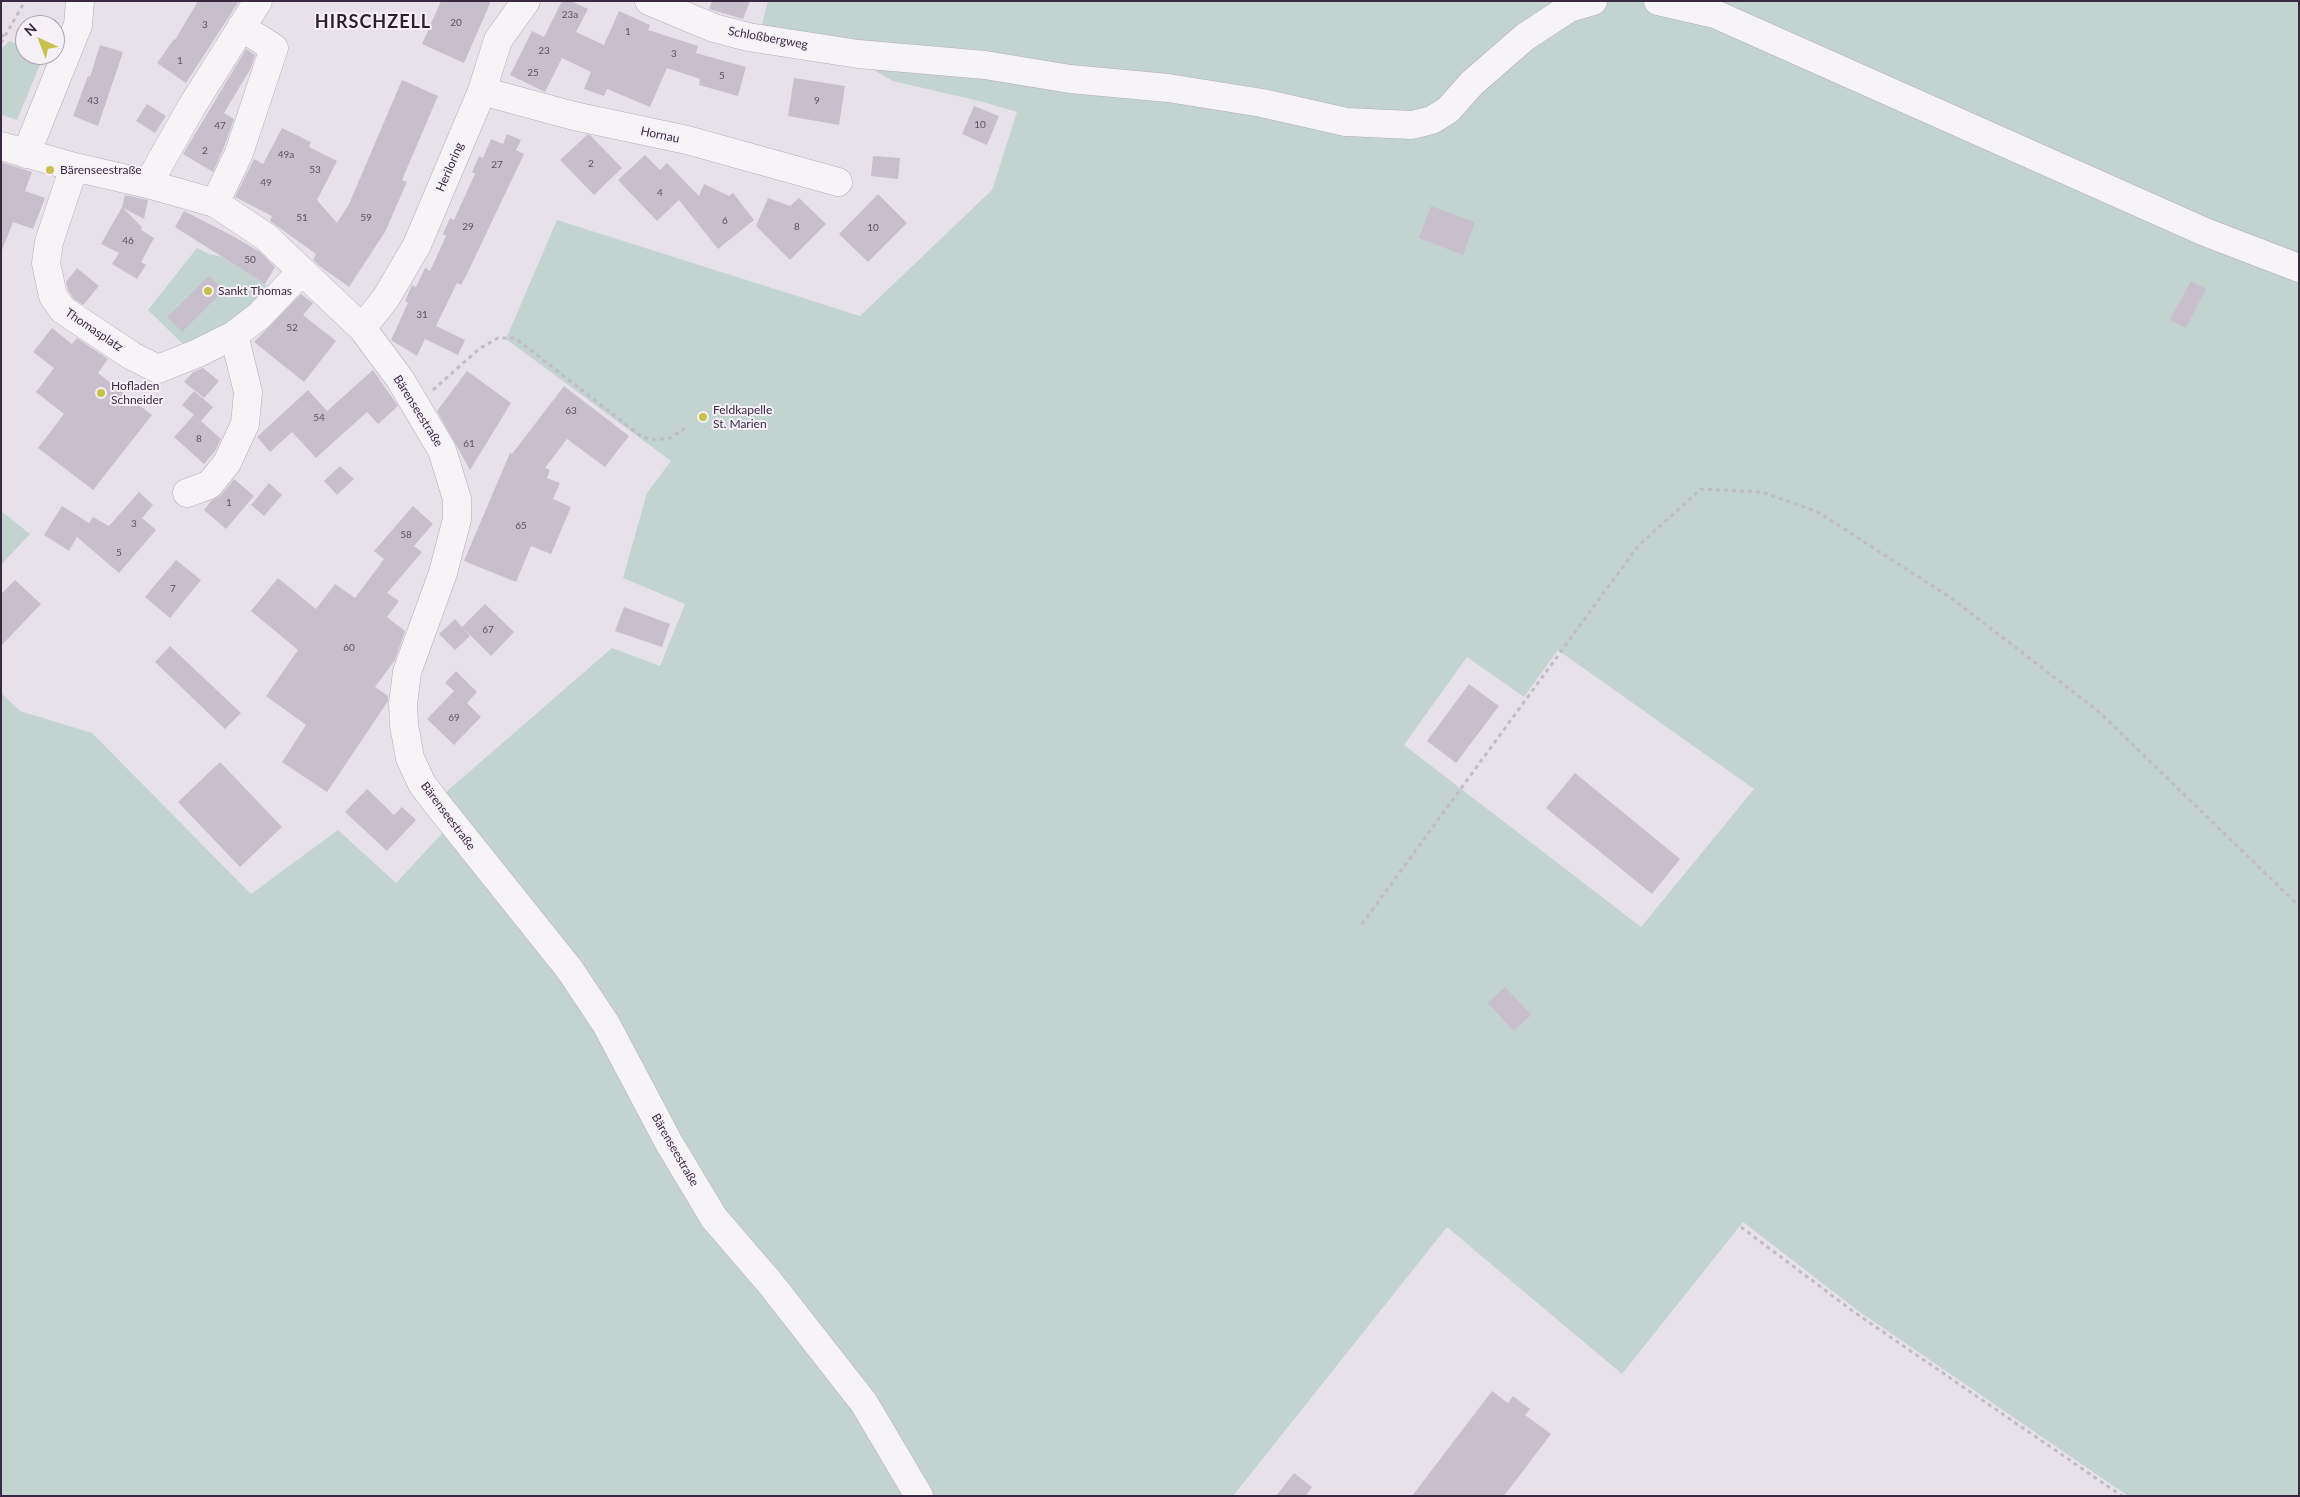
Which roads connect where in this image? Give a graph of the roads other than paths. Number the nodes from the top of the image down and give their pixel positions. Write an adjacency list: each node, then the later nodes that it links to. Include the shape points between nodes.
1 (80, 1): 9 (street, via 78,25)
2 (258, 1): 7 (street)
3 (526, 1): 8 (street, Heriloring, via 498,40)
4 (649, 1): 5 (street, Schloßbergweg, via 714,28 748,37 858,54 984,65 1070,79 1168,88 1262,103 1346,122 1412,125 1432,120 1448,110 1472,83 1526,37 1569,8)
5 (1593, 1)
6 (1658, 1): 14 (street, via 1715,14 2205,232)
7 (241, 27): 12 (street); 13 (street, via 274,48 239,153)
8 (482, 91): 11 (street, Hornau, via 574,116 687,140); 16 (street, Heriloring, via 417,245 386,298)
9 (14, 150): 10 (street, Bärenseestraße)
10 (74, 167): 12 (street, Bärenseestraße); 17 (street, Thomasplatz, via 49,242 46,263 53,296 63,310 132,356 158,368 198,353)
11 (838, 182)
12 (148, 184): 13 (street, Bärenseestraße)
13 (215, 203): 15 (street, Bärenseestraße, via 266,237)
14 (2299, 268)
15 (302, 272): 16 (street, Bärenseestraße); 17 (street, Thomasplatz, via 259,316)
16 (362, 328): 19 (street, Bärenseestraße, via 400,379 442,450 457,499 457,520 443,573 407,672 403,704 410,758 422,784 570,970 601,1016 669,1143 714,1218 770,1283 864,1403)
17 (234, 334): 18 (street, via 248,392 246,424 227,463 209,485)
18 (187, 493)
19 (919, 1496)

